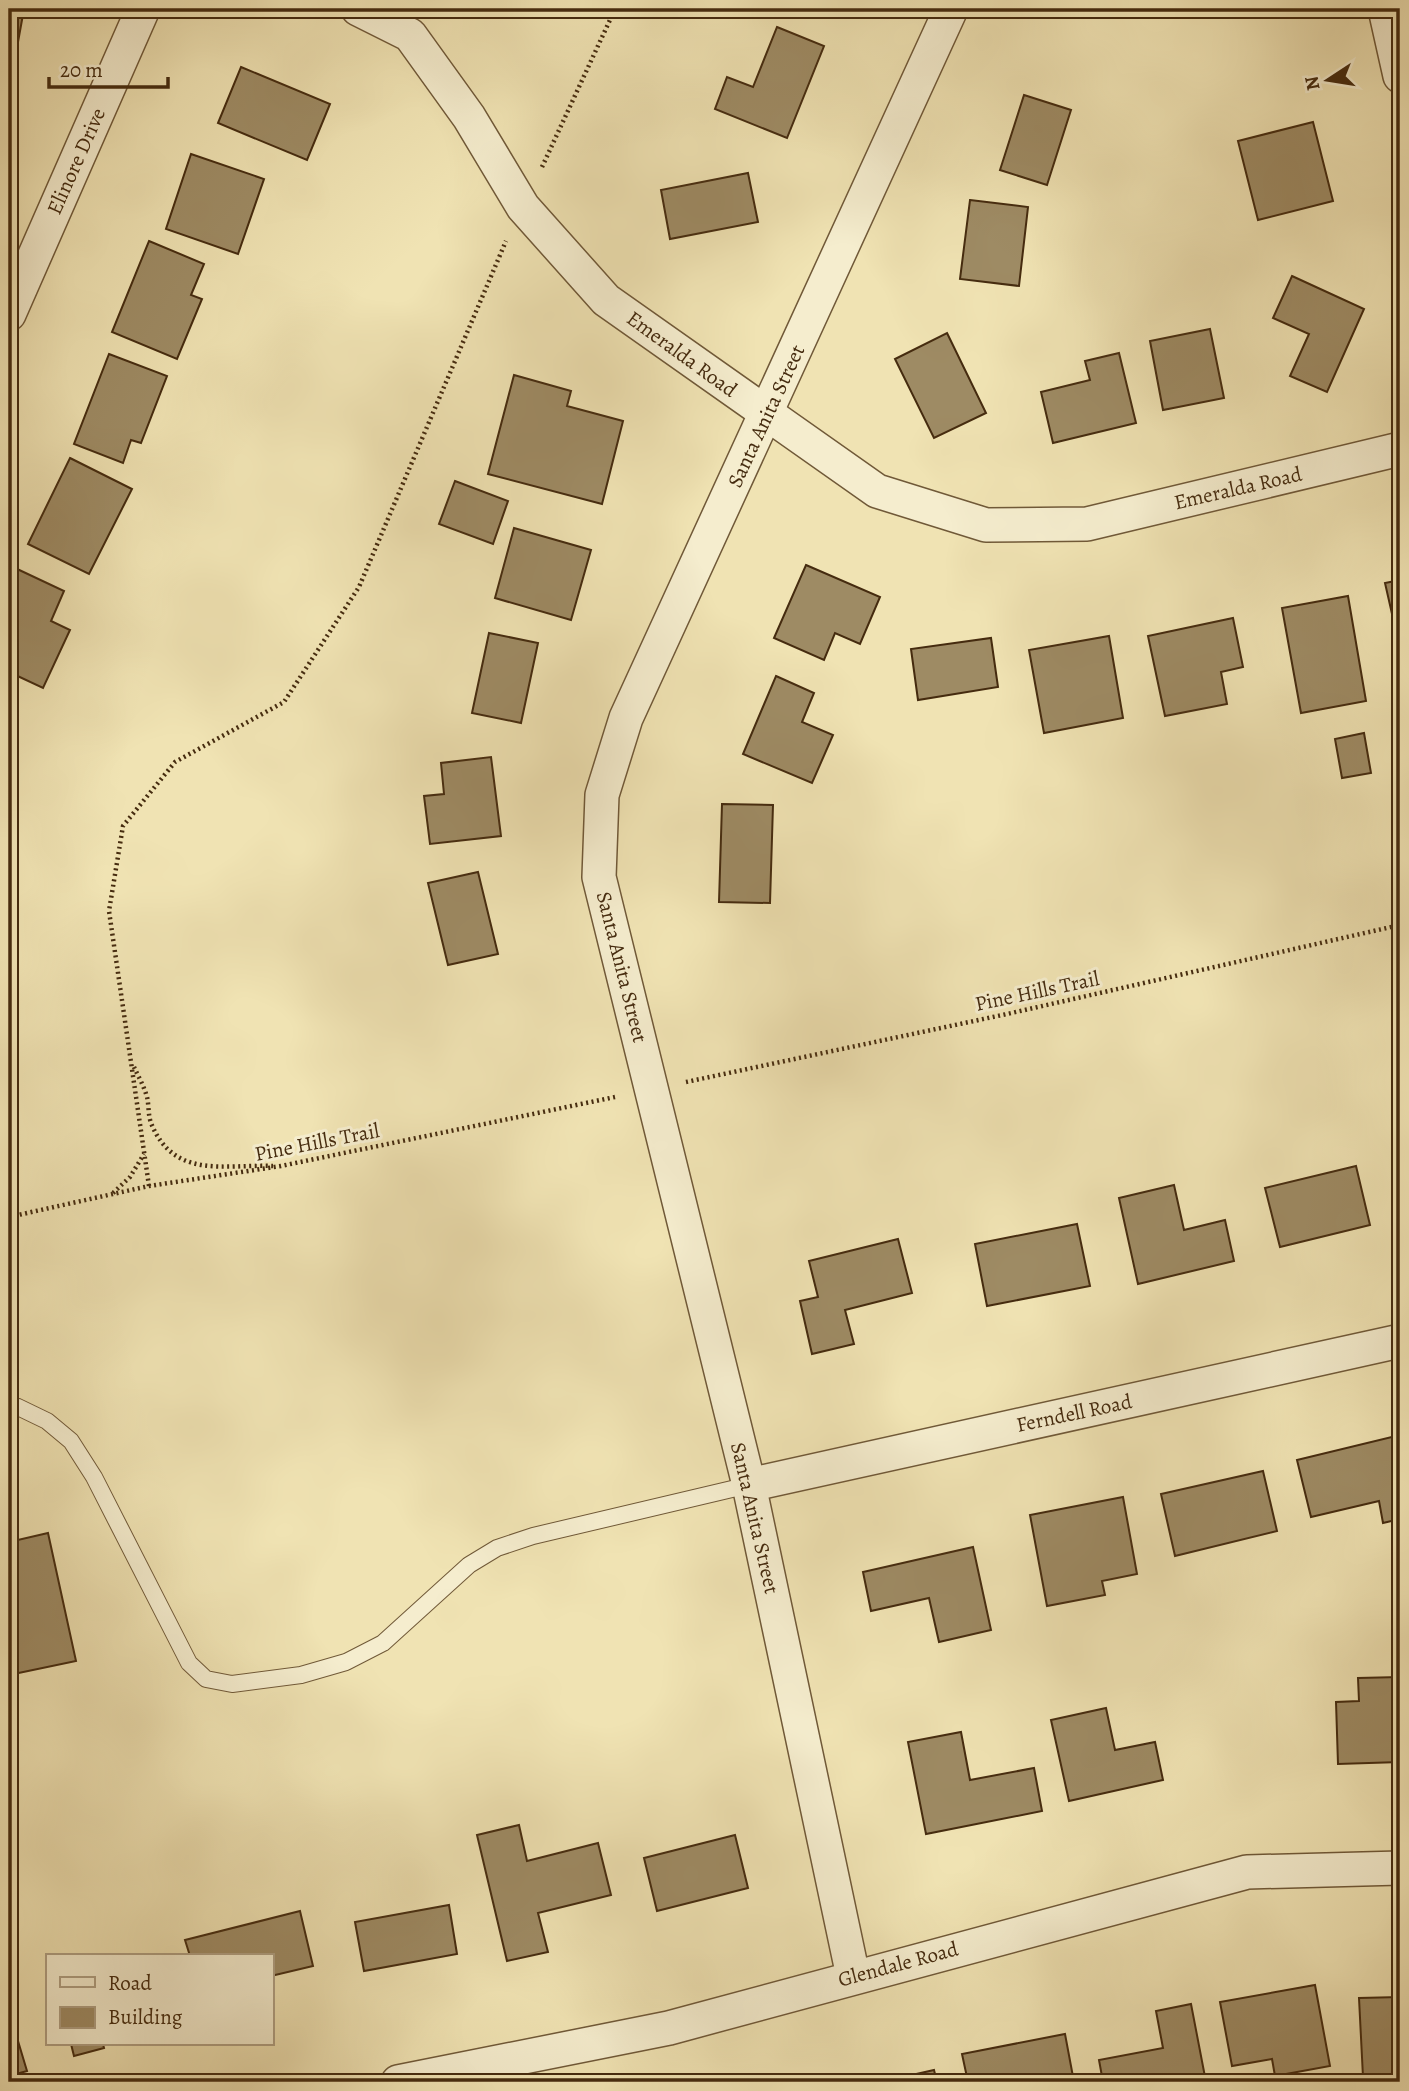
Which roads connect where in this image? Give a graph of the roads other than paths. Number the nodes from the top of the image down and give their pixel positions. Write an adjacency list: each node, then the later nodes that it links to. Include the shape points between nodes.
1 (143, 9): 6 (street, Elinore Drive)
2 (358, 9): 7 (street, Emeralda Road, via 410,35 469,117 523,207 606,300)
3 (951, 9): 7 (street, Santa Anita Street)
4 (1385, 9): 5 (street)
5 (1400, 76)
6 (9, 314)
7 (767, 414): 8 (street, Emeralda Road, via 877,491 986,525 1087,523); 11 (street, Santa Anita Street, via 626,718 602,795 599,877)
8 (1400, 449)
9 (1400, 1341): 11 (street, Ferndell Road)
10 (9, 1406): 11 (lane, via 47,1421 71,1441 189,1663 206,1679 232,1684 301,1675 365,1653 383,1643 469,1565 497,1548)
11 (748, 1485): 13 (street, Santa Anita Street)
12 (1400, 1868): 13 (street, Glendale Road, via 1247,1872)
13 (853, 1976): 14 (street, Glendale Road, via 669,2028)
14 (398, 2082)

